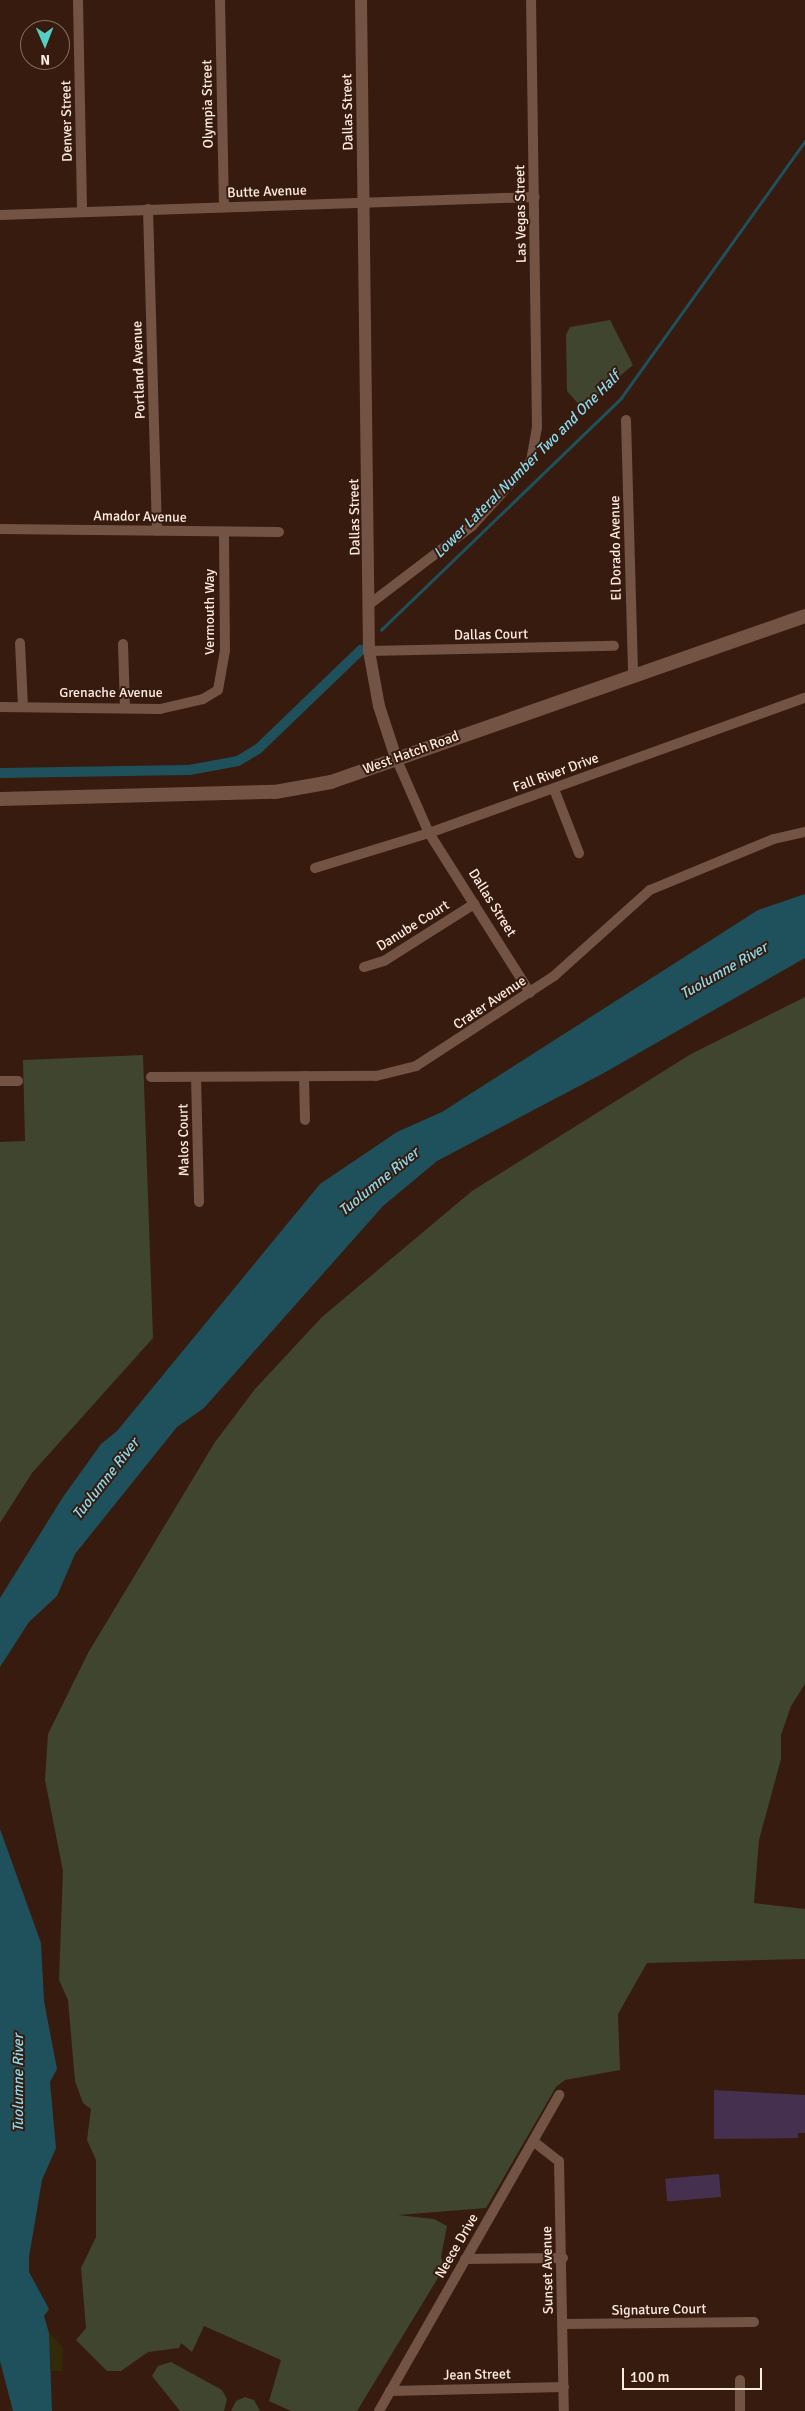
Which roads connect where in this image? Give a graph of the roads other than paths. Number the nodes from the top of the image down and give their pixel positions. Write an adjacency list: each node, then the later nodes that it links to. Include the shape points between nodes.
1 (78, 0): 9 (street, Denver Street)
2 (220, 0): 7 (street, Olympia Street)
3 (361, 0): 6 (street, Dallas Street)
4 (531, 0): 5 (street, Las Vegas Street)
5 (535, 197): 6 (street, Butte Avenue); 16 (street, Las Vegas Street, via 537,428 531,461 500,499 472,526)
6 (365, 202): 7 (street, Butte Avenue); 16 (street, Dallas Street)
7 (224, 207): 8 (street, Butte Avenue)
8 (148, 209): 9 (street, Butte Avenue); 13 (street, Portland Avenue)
9 (82, 211): 10 (street, Butte Avenue)
10 (0, 215)
11 (626, 420): 22 (street, El Dorado Avenue)
12 (0, 529): 13 (street, Amador Avenue)
13 (157, 531): 15 (street, Amador Avenue)
14 (278, 532): 15 (street, Amador Avenue)
15 (224, 534): 23 (street, Vermouth Way, via 225,651)
16 (371, 603): 21 (street, Dallas Street)
17 (805, 616): 22 (main road, West Hatch Road)
18 (20, 643): 25 (street)
19 (123, 644): 26 (street)
20 (614, 646): 21 (street, Dallas Court)
21 (369, 651): 28 (street, Dallas Street, via 379,706)
22 (632, 676): 28 (main road, West Hatch Road)
23 (218, 690): 26 (street, Grenache Avenue, via 203,699 173,706)
24 (805, 698): 29 (street, Fall River Drive)
25 (22, 706): 26 (street, Grenache Avenue); 27 (street, Grenache Avenue)
26 (124, 706)
27 (0, 707)
28 (396, 758): 30 (main road, West Hatch Road, via 331,782 275,792); 32 (street, Dallas Street)
29 (554, 789): 32 (street, Fall River Drive); 33 (street)
30 (0, 799)
31 (805, 832): 37 (street, Crater Avenue, via 774,838 656,886)
32 (430, 833): 34 (street, Fall River Drive); 35 (street, Dallas Street)
33 (579, 853)
34 (315, 868)
35 (474, 904): 36 (street, Danube Court, via 384,961); 37 (street, Dallas Street)
36 (364, 967)
37 (530, 993): 38 (street, Crater Avenue, via 416,1066 389,1075)
38 (304, 1076): 40 (street, Crater Avenue); 43 (street)
39 (151, 1077): 40 (street, Crater Avenue)
40 (196, 1077): 44 (street, Malos Court)
41 (18, 1080): 42 (street)
42 (0, 1081)
43 (305, 1120)
44 (199, 1202)
45 (559, 2095): 46 (street, Neece Drive)
46 (533, 2141): 47 (street, Sunset Avenue, via 559,2161); 48 (street, Neece Drive)
47 (563, 2258): 48 (street); 50 (street, Sunset Avenue)
48 (466, 2260): 53 (street, Neece Drive)
49 (754, 2322): 50 (street, Signature Court)
50 (563, 2324): 52 (street, Sunset Avenue)
51 (740, 2380): 56 (street)
52 (564, 2387): 53 (street, Jean Street); 55 (street, Sunset Avenue)
53 (390, 2391): 54 (street, Neece Drive)
54 (379, 2411)
55 (564, 2411)
56 (740, 2411)

